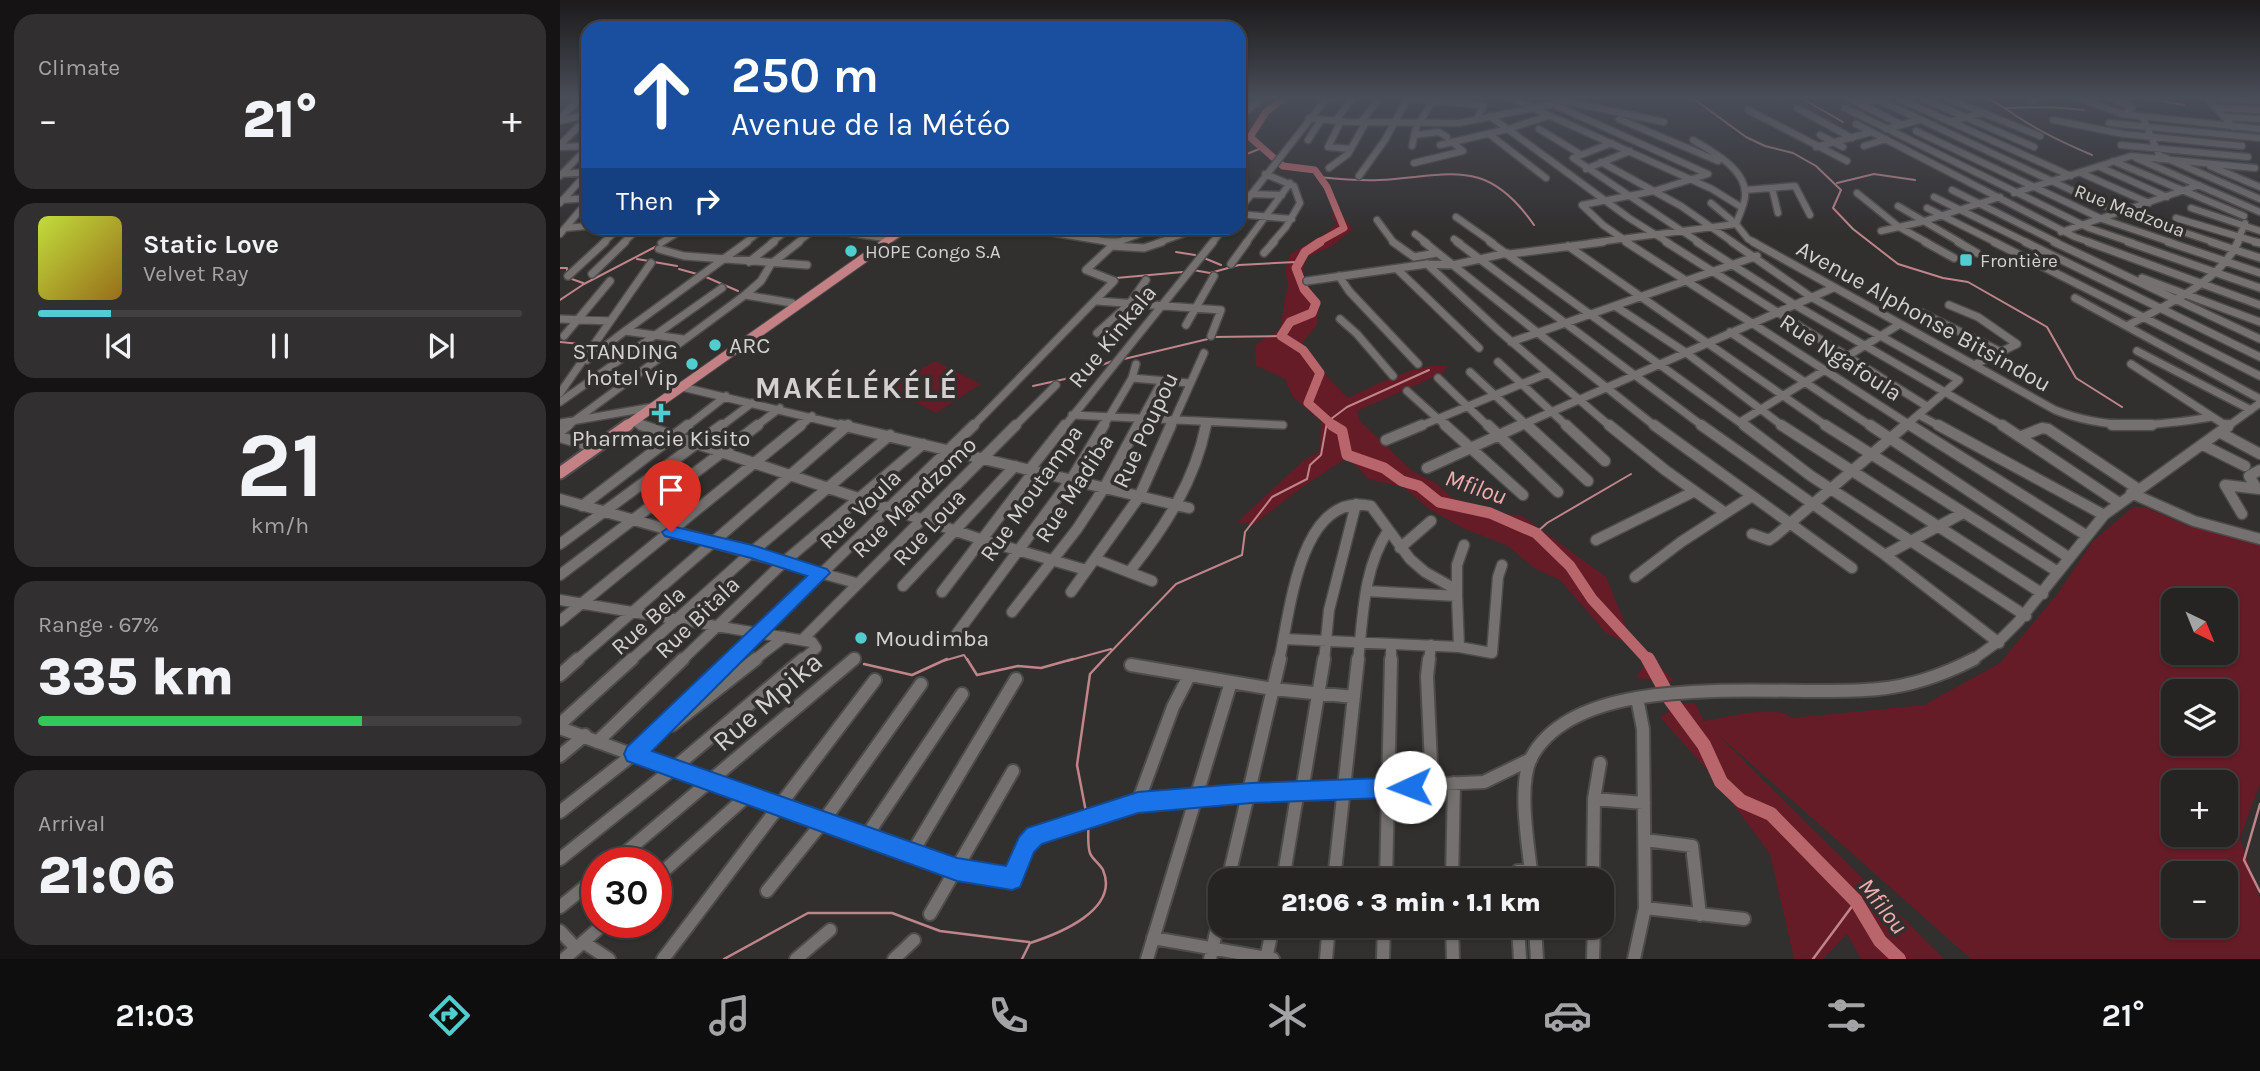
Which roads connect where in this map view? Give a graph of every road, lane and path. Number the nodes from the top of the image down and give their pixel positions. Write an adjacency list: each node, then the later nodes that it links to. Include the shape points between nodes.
1 (1291, 144): 61 (street)
2 (1329, 144): 37 (street)
3 (1353, 144): 37 (street)
4 (1382, 144): 63 (street)
5 (1454, 144): 49 (street, via 1463,151)
6 (1502, 144): 66 (street)
7 (1528, 144): 91 (street)
8 (1563, 144): 41 (street)
9 (1604, 144): 41 (street)
10 (1612, 144): 38 (street)
11 (1643, 144): 68 (street, via 1707,173)
12 (1677, 144): 52 (street)
13 (1698, 144): 52 (street)
14 (1808, 144): 36 (street)
15 (1829, 144): 36 (street)
16 (1838, 144): 32 (street)
17 (1869, 144): 27 (street)
18 (1891, 144): 55 (street)
19 (1916, 144): 50 (street)
20 (1943, 144): 44 (street, Rue Madzoua)
21 (1973, 144): 39 (street)
22 (2002, 144): 33 (street)
23 (2018, 144): 33 (street)
24 (2027, 144): 34 (street)
25 (2152, 144): 35 (street)
26 (2222, 144): 31 (street)
27 (1864, 145)
28 (2121, 145): 35 (street)
29 (560, 146): 30 (street)
30 (581, 146)
31 (2242, 146): 43 (street)
32 (1843, 147)
33 (2009, 147): 39 (street); 64 (street)
34 (2035, 147)
35 (2153, 147): 43 (street); 45 (street)
36 (1816, 148): 46 (street)
37 (1351, 149): 54 (street)
38 (1630, 151): 48 (street); 68 (street)
39 (1991, 152): 44 (street); 69 (street)
40 (581, 154): 62 (street)
41 (1580, 154): 56 (street, via 1573,158)
42 (2131, 156): 45 (street); 47 (street); 71 (street)
43 (2248, 157): 57 (street)
44 (1973, 158): 50 (street); 72 (street, Rue Madzoua)
45 (2163, 158): 51 (street); 65 (street)
46 (1847, 161)
47 (2113, 161): 53 (street); 78 (street)
48 (1601, 162): 56 (street); 77 (street)
49 (1414, 163)
50 (1955, 163): 55 (street); 79 (street)
51 (2203, 163): 57 (street); 58 (street)
52 (1726, 164): 75 (street)
53 (2099, 167): 60 (street); 85 (street)
54 (1329, 168)
55 (1938, 168): 87 (street)
56 (1586, 169): 83 (street)
57 (2257, 169)
58 (2224, 172): 65 (street); 73 (street)
59 (581, 173): 62 (street)
60 (2081, 173): 64 (street); 93 (street)
61 (1265, 174): 70 (street); 81 (street)
62 (561, 175)
63 (1359, 176)
64 (2071, 176): 69 (street)
65 (2209, 177): 71 (street); 89 (street)
66 (1546, 178)
67 (581, 180): 90 (street)
68 (1692, 180): 77 (street); 97 (street)
69 (2052, 181): 72 (street); 102 (street)
70 (1290, 183): 82 (street); 111 (street, via 1297,189 1300,204)
71 (2196, 184): 78 (street); 96 (street)
72 (2034, 187): 79 (street); 112 (street, Rue Madzoua)
73 (2260, 187)
74 (1772, 188): 75 (street); 104 (street); 106 (street, via 1795,186)
75 (1745, 190): 97 (street)
76 (1952, 190): 94 (street)
77 (1654, 191): 83 (street); 119 (street)
78 (2184, 191): 85 (street); 115 (street)
79 (2016, 192): 87 (street); 117 (street)
80 (1857, 193): 120 (street)
81 (1251, 195): 82 (street); 86 (street)
82 (1282, 195): 109 (street)
83 (1630, 197): 91 (street); 123 (street)
84 (1934, 197): 101 (street)
85 (2167, 197): 93 (street)
86 (1246, 198)
87 (1998, 198): 94 (street); 125 (street)
88 (581, 200): 90 (street)
89 (2260, 200): 96 (street)
90 (561, 201)
91 (1605, 202): 142 (street); 148 (street, Rue Ngafoula, via 1582,205)
92 (1711, 203): 116 (street)
93 (2149, 203): 102 (street)
94 (1979, 204): 101 (street); 146 (street)
95 (1898, 206): 114 (street)
96 (2246, 206): 103 (street)
97 (1741, 207): 116 (street)
98 (581, 208): 122 (street)
99 (1927, 208): 107 (street)
100 (2191, 208): 115 (street)
101 (1962, 210): 107 (street); 152 (street)
102 (2123, 212): 112 (street); 121 (street)
103 (2260, 212)
104 (1778, 213)
105 (1246, 214): 109 (street)
106 (1810, 215)
107 (1942, 216): 114 (street); 156 (street)
108 (1456, 217): 160 (street)
109 (1266, 218): 111 (street); 172 (street)
110 (2176, 218): 143 (street)
111 (1292, 219): 158 (street)
112 (2102, 219): 117 (street); 149 (street, Rue Madzoua)
113 (1377, 220): 159 (street, via 1409,256)
114 (1921, 222): 120 (street); 161 (street)
115 (2244, 222): 126 (street); 143 (street)
116 (1736, 224): 119 (street); 157 (street, Avenue Alphonse Bitsindou)
117 (2082, 225): 125 (street); 154 (street)
118 (581, 227): 122 (street)
119 (1711, 227): 123 (street); 162 (street)
120 (1899, 227): 124 (street); 163 (street)
121 (2170, 229): 149 (street); 155 (street)
122 (562, 230)
123 (1681, 231): 142 (street); 174 (street)
124 (1881, 231)
125 (2063, 231): 146 (street); 164 (street)
126 (2260, 231)
127 (1415, 234): 159 (street)
128 (612, 235): 183 (street)
129 (632, 235): 182 (street)
130 (675, 235): 166 (street, via 660,246 684,256)
131 (755, 235): 166 (street)
132 (782, 235): 168 (street)
133 (807, 235): 171 (street)
134 (871, 235): 144 (street)
135 (888, 235): 144 (main road)
136 (896, 235): 265 (main road)
137 (1069, 235): 145 (street)
138 (1095, 235): 145 (street)
139 (1138, 235): 151 (street)
140 (1172, 235): 151 (street, via 1139,249)
141 (1218, 235): 207 (street, Rue Kinkala)
142 (1654, 235): 148 (street); 178 (street)
143 (2239, 237): 150 (street); 155 (street)
144 (884, 238): 202 (main road)
145 (1088, 238): 151 (street)
146 (2046, 238): 152 (street); 179 (street)
147 (1454, 239): 167 (street)
148 (1622, 239): 153 (street); 187 (street, Rue Ngafoula)
149 (2158, 239): 154 (street); 169 (street, Rue Madzoua)
150 (2260, 243)
151 (1114, 244): 201 (street, Rue Voula, via 1086,270 1114,281)
152 (2028, 245): 156 (street); 191 (street)
153 (1568, 246): 160 (street); 198 (street)
154 (2146, 248): 164 (street); 180 (street)
155 (2234, 249): 165 (street); 169 (street)
156 (2009, 250): 195 (street)
157 (1768, 252): 162 (street); 193 (street, Avenue Alphonse Bitsindou)
158 (1264, 253)
159 (1437, 253): 176 (street)
160 (1509, 253): 167 (street); 213 (street)
161 (1977, 253)
162 (1754, 257): 174 (street); 199 (street)
163 (1954, 258)
164 (2131, 258): 179 (street); 190 (street)
165 (2260, 258)
166 (726, 259): 168 (street); 225 (street)
167 (1481, 259): 176 (street); 220 (street)
168 (749, 262): 171 (street)
169 (2225, 262): 180 (street); 181 (street, Rue Madzoua)
170 (651, 263): 218 (street)
171 (771, 264): 175 (street); 197 (street)
172 (1231, 264)
173 (1427, 264): 176 (street); 177 (street); 235 (street)
174 (1732, 264): 178 (street); 204 (street)
175 (807, 265)
176 (1453, 265): 228 (street)
177 (1397, 269): 185 (street); 238 (street)
178 (1711, 271): 187 (street); 212 (street)
179 (2118, 271): 191 (street); 196 (street); 200 (street)
180 (2212, 272): 190 (street); 194 (street)
181 (2260, 273)
182 (592, 274)
183 (568, 276)
184 (1214, 276): 209 (street)
185 (1339, 276): 189 (street); 247 (street)
186 (1146, 280): 203 (street)
187 (1688, 280): 198 (street); 221 (street, Rue Ngafoula)
188 (610, 281): 216 (street)
189 (1307, 281)
190 (2197, 282): 196 (street); 206 (street)
191 (2106, 283): 195 (street); 210 (street)
192 (722, 288): 229 (street)
193 (1833, 288): 199 (street); 222 (street, Avenue Alphonse Bitsindou)
194 (2260, 288)
195 (2091, 291): 214 (street); 224 (street, via 2076,298)
196 (2183, 294): 200 (street); 219 (street)
197 (746, 295): 202 (street); 233 (street)
198 (1643, 296): 208 (street); 236 (street)
199 (1811, 297): 204 (street); 231 (street)
200 (2175, 299): 210 (street); 234 (street)
201 (1097, 301): 203 (street); 314 (street, Rue Voula)
202 (792, 303): 283 (main road)
203 (1130, 303): 207 (street); 227 (street)
204 (1795, 305): 212 (street); 237 (street)
205 (1949, 305): 241 (street, via 1978,317 2017,344)
206 (2260, 305)
207 (1162, 306): 209 (street); 284 (street, Rue Kinkala)
208 (1615, 306): 213 (street); 240 (street)
209 (1195, 309): 223 (street); 230 (street, via 1223,310)
210 (2161, 309): 214 (street); 244 (street)
211 (1920, 312): 241 (street)
212 (1776, 313): 221 (street); 243 (street)
213 (1592, 314): 220 (street); 248 (street)
214 (2145, 318): 224 (street); 257 (street)
215 (560, 319): 216 (street)
216 (577, 319): 218 (street); 232 (street)
217 (1340, 319): 256 (street)
218 (610, 321): 251 (street)
219 (2260, 322)
220 (1566, 323): 228 (street); 255 (street)
221 (1755, 323): 226 (street); 252 (street, Rue Ngafoula)
222 (1900, 324): 231 (street); 250 (street, Avenue Alphonse Bitsindou)
223 (1186, 325)
224 (2127, 327): 274 (street)
225 (625, 331): 229 (street); 251 (street)
226 (1730, 332): 236 (street); 263 (street)
227 (1097, 333)
228 (1537, 333): 235 (street); 266 (street)
229 (654, 335): 233 (street); 275 (street)
230 (1211, 335)
231 (1880, 335): 237 (street); 269 (street, via 1959,380)
232 (564, 336)
233 (683, 339): 291 (street)
234 (2260, 339)
235 (1511, 342): 254 (street)
236 (1707, 342): 240 (street); 272 (street)
237 (1862, 346): 243 (street); 269 (street)
238 (1479, 348)
239 (2137, 351): 280 (street)
240 (1685, 352): 248 (street); 281 (street)
241 (2001, 352): 250 (street)
242 (1204, 353): 261 (street, Rue Poupou)
243 (1846, 357): 252 (street); 278 (street)
244 (2260, 357)
245 (1498, 362): 262 (street)
246 (1136, 364): 258 (street, Rue Moutampa)
247 (1418, 364)
248 (1660, 364): 255 (street); 293 (street)
249 (2131, 364): 288 (street)
250 (1974, 365): 288 (street, Avenue Alphonse Bitsindou, via 2055,410 2093,424 2160,425)
251 (578, 367): 268 (street)
252 (1826, 370): 263 (street); 297 (street, Rue Ngafoula)
253 (1470, 372): 270 (street)
254 (1548, 373): 262 (street); 273 (street)
255 (1635, 375): 266 (street); 347 (street)
256 (1393, 376)
257 (2260, 376)
258 (1132, 378): 260 (street); 287 (street, Rue Moutampa)
259 (1438, 378): 277 (street)
260 (1162, 381): 261 (street); 290 (street, Rue Madiba)
261 (1188, 383): 292 (street, Rue Poupou)
262 (1521, 384): 270 (street); 282 (street)
263 (1805, 384): 272 (street); 307 (street)
264 (1056, 385): 318 (street, Rue Mandzomo)
265 (682, 387): 271 (street); 283 (main road)
266 (1604, 387): 273 (street); 340 (street)
267 (1407, 391): 289 (street)
268 (560, 393)
269 (1944, 393): 278 (street); 305 (street)
270 (1494, 395): 277 (street); 296 (street)
271 (726, 396): 276 (street); 304 (street)
272 (1785, 397): 281 (street); 317 (street)
273 (1578, 399): 282 (street); 338 (street)
274 (2260, 401): 280 (street)
275 (560, 402)
276 (752, 403): 279 (street); 309 (street)
277 (1465, 406): 289 (street); 303 (street)
278 (1928, 407): 285 (street)
279 (780, 408): 286 (street); 315 (street)
280 (2251, 410): 300 (street)
281 (1761, 411): 293 (street); 327 (street)
282 (1551, 412): 296 (street); 319 (street)
283 (641, 413): 291 (street); 304 (street); 312 (main road); 328 (main road)
284 (1072, 415): 287 (street); 325 (street, Rue Kinkala)
285 (1919, 415): 297 (street); 354 (street)
286 (812, 416): 298 (street); 320 (street)
287 (1108, 417): 290 (street); 330 (street, Rue Moutampa)
288 (2212, 417): 300 (street)
289 (1434, 418): 308 (street); 313 (street)
290 (1140, 419): 292 (street); 333 (street, Rue Madiba)
291 (576, 420): 294 (street); 301 (street)
292 (1174, 421): 295 (street); 341 (street, Rue Poupou)
293 (1740, 422): 334 (street)
294 (560, 423)
295 (1206, 423): 299 (street); 346 (street, via 1197,460)
296 (1523, 423): 303 (street); 331 (street)
297 (1908, 424): 307 (street); 365 (street, Rue Ngafoula)
298 (848, 425): 302 (street); 329 (street)
299 (1283, 425)
300 (2224, 430): 311 (street); 316 (street)
301 (560, 431)
302 (890, 435): 310 (street); 332 (street, Rue Bela)
303 (1496, 435): 313 (street); 337 (street)
304 (673, 436): 309 (street); 348 (street)
305 (2022, 436): 336 (street, via 2048,429); 344 (street)
306 (560, 438): 312 (street)
307 (1890, 439): 317 (street); 377 (street)
308 (1386, 440)
309 (698, 443): 315 (street); 351 (street)
310 (923, 444): 314 (street); 342 (street, Rue Bitala)
311 (2203, 445): 323 (street); 336 (street)
312 (590, 446): 321 (main road)
313 (1468, 448): 324 (street); 339 (street)
314 (950, 449): 318 (street); 350 (street, Rue Voula)
315 (723, 453): 320 (street); 357 (street)
316 (2260, 454)
317 (1872, 455): 327 (street); 353 (street)
318 (985, 458): 322 (street); 356 (street, Rue Mandzomo)
319 (1605, 461)
320 (753, 463): 329 (street); 363 (street)
321 (560, 466)
322 (1015, 466): 325 (street); 361 (street, Rue Loua)
323 (2245, 466)
324 (1427, 468)
325 (1032, 470): 330 (street); 367 (street, Rue Kinkala)
326 (2260, 470): 335 (street, via 2249,476)
327 (1853, 471): 334 (street); 360 (street)
328 (560, 473)
329 (792, 475): 332 (street); 370 (street)
330 (1072, 478): 333 (street); 374 (street, Rue Moutampa)
331 (1588, 481)
332 (829, 488): 342 (street); 375 (street, Rue Bela)
333 (1104, 488): 341 (street); 378 (street, Rue Madiba)
334 (1833, 490): 347 (street); 369 (street)
335 (2259, 490): 355 (street, via 2225,485)
336 (2135, 491): 344 (street); 366 (street, via 2194,521)
337 (1558, 492)
338 (1693, 492): 352 (street); 368 (street)
339 (1523, 495)
340 (1752, 496): 352 (street); 359 (street)
341 (1139, 497): 346 (street); 379 (street, Rue Poupou)
342 (859, 498): 350 (street); 380 (street, Rue Bitala)
343 (560, 499): 348 (street)
344 (2119, 503): 354 (street)
345 (1356, 504): 362 (street, via 1375,508); 407 (street, via 1331,512 1315,532); 410 (street, via 1338,568)
346 (1174, 505): 349 (street); 384 (street)
347 (1814, 505): 359 (street); 376 (street)
348 (582, 506): 351 (street)
349 (1189, 508)
350 (888, 509): 356 (street); 386 (street, Rue Voula)
351 (604, 512): 357 (street); 371 (street)
352 (1724, 512): 388 (street)
353 (1963, 513): 360 (street); 385 (street)
354 (2104, 514): 365 (street)
355 (2242, 514)
356 (921, 519): 361 (street); 390 (street, Rue Mandzomo)
357 (632, 521): 363 (street); 387 (street)
358 (1431, 521): 373 (street)
359 (1789, 523): 364 (street, via 1769,540); 382 (street)
360 (1938, 527): 369 (street); 396 (street)
361 (955, 530): 367 (street); 391 (street, Rue Loua)
362 (1388, 531): 373 (street); 392 (street, via 1378,546)
363 (671, 532): 370 (street); 398 (street)
364 (1752, 534)
365 (2084, 534): 377 (street)
366 (2260, 539)
367 (983, 540): 374 (street); 393 (street, Rue Kinkala)
368 (1595, 540)
369 (1912, 541): 376 (street); 401 (street)
370 (713, 542): 375 (street); 399 (street)
371 (560, 544)
372 (1464, 545): 395 (street, via 1457,565)
373 (1400, 548): 395 (street)
374 (1020, 549): 378 (street); 409 (street, Rue Moutampa)
375 (752, 552): 380 (street); 402 (street, Rue Bela)
376 (1885, 555): 412 (street)
377 (2068, 556): 385 (street)
378 (1053, 559): 383 (street); 400 (street, Rue Madiba)
379 (1095, 559): 383 (street, Rue Poupou); 384 (street)
380 (785, 561): 386 (street); 404 (street, Rue Bitala)
381 (1502, 565): 415 (street, via 1492,653)
382 (1852, 568)
383 (1086, 570): 394 (street, Rue Poupou)
384 (1130, 572): 389 (street)
385 (2058, 572): 396 (street)
386 (821, 573): 390 (street); 405 (street, Rue Voula)
387 (560, 575)
388 (1635, 577)
389 (1152, 581)
390 (856, 583): 408 (street, Rue Mandzomo)
391 (903, 586)
392 (1366, 591): 395 (street); 411 (street)
393 (942, 592)
394 (1071, 592)
395 (1457, 593): 415 (street)
396 (2043, 594): 401 (street)
397 (560, 600): 398 (street)
398 (581, 604): 399 (street); 403 (street)
399 (634, 611): 402 (street); 418 (street)
400 (1012, 612)
401 (2026, 615): 412 (street)
402 (679, 618): 404 (street); 429 (street, Rue Bela)
403 (560, 621)
404 (720, 625): 405 (street); 431 (street, Rue Bitala)
405 (760, 632): 406 (street); 432 (street, Rue Voula)
406 (784, 637): 408 (street); 432 (street)
407 (1284, 639): 410 (street); 424 (street)
408 (802, 640): 437 (street, via 816,646 812,653)
409 (952, 640)
410 (1326, 641): 411 (street); 426 (street)
411 (1360, 643): 413 (street); 427 (street)
412 (1999, 643): 428 (street, via 1954,670 1902,687 1682,692)
413 (1391, 644): 414 (street); 442 (street)
414 (1431, 645): 415 (street); 441 (street, via 1427,676)
415 (1459, 647)
416 (855, 658): 439 (street, Rue Mpika)
417 (1131, 666): 419 (street)
418 (560, 675)
419 (1189, 676): 422 (street); 449 (street)
420 (1016, 679): 457 (street)
421 (875, 680): 451 (street)
422 (1231, 682): 424 (street); 447 (street)
423 (921, 684): 453 (street)
424 (1273, 688): 426 (street); 445 (street)
425 (962, 694): 454 (street)
426 (1320, 694): 427 (street); 443 (street)
427 (1354, 697): 444 (street)
428 (1637, 698): 435 (street, via 1601,705 1565,721 1551,731); 450 (street, via 1643,729)
429 (560, 726): 430 (street)
430 (585, 735): 431 (street); 434 (street)
431 (597, 742): 433 (street)
432 (649, 742): 433 (street, Rue Voula)
433 (635, 754): 437 (street); 452 (street, Rue Voula)
434 (560, 756)
435 (1531, 759): 440 (street, via 1484,782); 465 (street, via 1527,808)
436 (1600, 763): 448 (street)
437 (674, 768): 439 (street); 458 (street)
438 (1013, 771): 467 (street)
439 (710, 782): 446 (street); 456 (street, Rue Mpika)
440 (1454, 783): 441 (street); 464 (street)
441 (1432, 786): 442 (street)
442 (1388, 788): 444 (street); 463 (street)
443 (1300, 790): 444 (street); 445 (street); 461 (street)
444 (1344, 791): 462 (street)
445 (1251, 793): 447 (street); 460 (street)
446 (748, 795): 451 (street); 459 (street)
447 (1194, 797): 449 (street); 478 (street)
448 (1594, 799): 450 (street); 466 (street)
449 (1138, 802): 467 (street, via 1035,835 1012,878)
450 (1644, 803): 455 (street)
451 (778, 808): 453 (street); 492 (street)
452 (560, 812)
453 (822, 823): 454 (street); 469 (street)
454 (865, 838): 457 (street)
455 (1646, 840): 471 (street); 473 (street, via 1692,846)
456 (633, 847)
457 (912, 853): 467 (street)
458 (560, 859)
459 (672, 864)
460 (1231, 868)
461 (1285, 868)
462 (1335, 868)
463 (1386, 868)
464 (1452, 868)
465 (1532, 868)
466 (1593, 868)
467 (957, 869): 472 (street)
468 (581, 890): 470 (street)
469 (767, 891)
470 (560, 907)
471 (1645, 908): 473 (street); 503 (street)
472 (930, 914)
473 (1700, 915): 474 (street)
474 (1744, 919)
475 (560, 930): 488 (street)
476 (830, 930): 493 (street)
477 (588, 938): 488 (street)
478 (1153, 938): 489 (street); 495 (street)
479 (1271, 938): 496 (street)
480 (1328, 938): 497 (street)
481 (1383, 938): 498 (street)
482 (1452, 938): 499 (street)
483 (1535, 938): 487 (street)
484 (1594, 938): 502 (street)
485 (914, 940): 494 (street)
486 (1518, 941): 487 (street); 500 (street)
487 (1535, 944): 501 (street)
488 (580, 945): 490 (street); 491 (street)
489 (1212, 954): 496 (street)
490 (564, 959)
491 (609, 959)
492 (663, 959)
493 (796, 959)
494 (894, 959)
495 (1147, 959)
496 (1268, 959)
497 (1326, 959)
498 (1382, 959)
499 (1453, 959)
500 (1520, 959)
501 (1536, 959)
502 (1593, 959)
503 (1634, 959)

